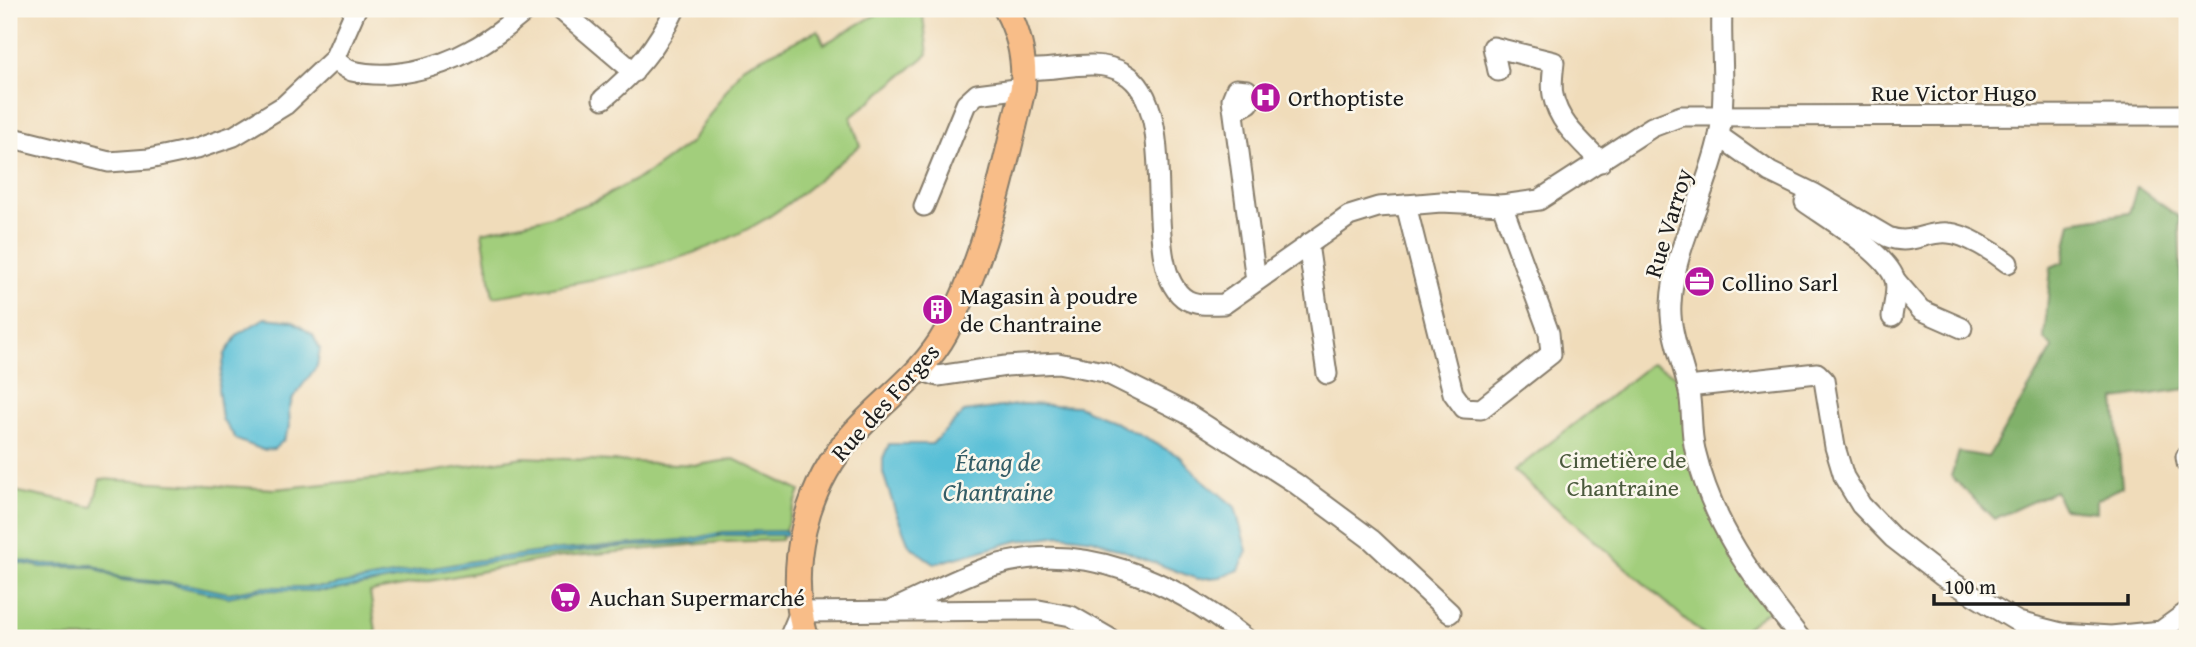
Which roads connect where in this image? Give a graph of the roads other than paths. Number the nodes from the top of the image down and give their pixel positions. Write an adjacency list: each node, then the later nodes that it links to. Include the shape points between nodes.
1 (356, 9): 7 (street)
2 (528, 9): 7 (street, via 470,51 430,67 390,74 349,71)
3 (560, 9): 9 (street)
4 (676, 9): 9 (street, via 662,37)
5 (1006, 9): 10 (main road, Rue des Forges, via 1022,50)
6 (1722, 9): 14 (street, Rue Varroy)
7 (334, 59): 15 (street, via 285,105 234,136 197,149 109,162)
8 (1498, 71): 16 (street, via 1493,47 1554,62 1552,93 1558,113)
9 (634, 72): 11 (street)
10 (1024, 79): 20 (street, Rue Victor Hugo, via 977,93 966,104); 23 (street, Rue Victor Hugo, via 1047,71 1105,65 1126,74 1146,96 1155,125 1165,268 1176,290 1188,300 1224,304); 27 (main road, Rue des Forges, via 986,234 969,282 946,331)
11 (603, 99)
12 (1234, 111): 23 (street)
13 (2187, 115): 14 (street, Rue Victor Hugo)
14 (1720, 126): 16 (street, Rue Victor Hugo, via 1681,116 1652,127); 17 (street); 29 (street, Rue Varroy, via 1678,265 1671,305)
15 (9, 137)
16 (1601, 162): 19 (street, Rue Victor Hugo, via 1539,200)
17 (1770, 172): 22 (street, via 1901,242 1949,233 1989,248); 24 (street, via 1863,243 1888,265)
18 (1406, 205): 19 (street, Rue Victor Hugo); 19 (street, via 1453,393 1465,408 1481,410 1551,354 1549,333); 21 (street, Rue Victor Hugo, via 1349,216)
19 (1502, 205)
20 (924, 206)
21 (1308, 244): 23 (street, Rue Victor Hugo); 28 (street)
22 (2008, 263)
23 (1256, 281)
24 (1896, 281): 25 (street); 26 (street, via 1921,310)
25 (1892, 317)
26 (1962, 328)
27 (920, 370): 31 (main road, Rue des Forges, via 853,433 817,486 800,555); 32 (street, via 938,376 1058,363 1104,372 1186,413 1294,483 1372,540)
28 (1327, 374)
29 (1688, 387): 33 (street, via 1817,373 1824,380 1844,477 1861,506 1942,576 2018,622 2061,633 2111,636 2161,631); 38 (street, Rue Varroy, via 1694,448 1723,530)
30 (892, 610): 31 (street); 36 (street, via 1039,610 1071,616); 37 (street, via 989,567 1024,559 1088,559 1160,583 1213,613)
31 (800, 612): 34 (street); 35 (main road, Rue des Forges)
32 (1450, 612)
33 (2187, 612)
34 (789, 638)
35 (806, 638)
36 (1109, 638)
37 (1245, 638)
38 (1800, 638)

